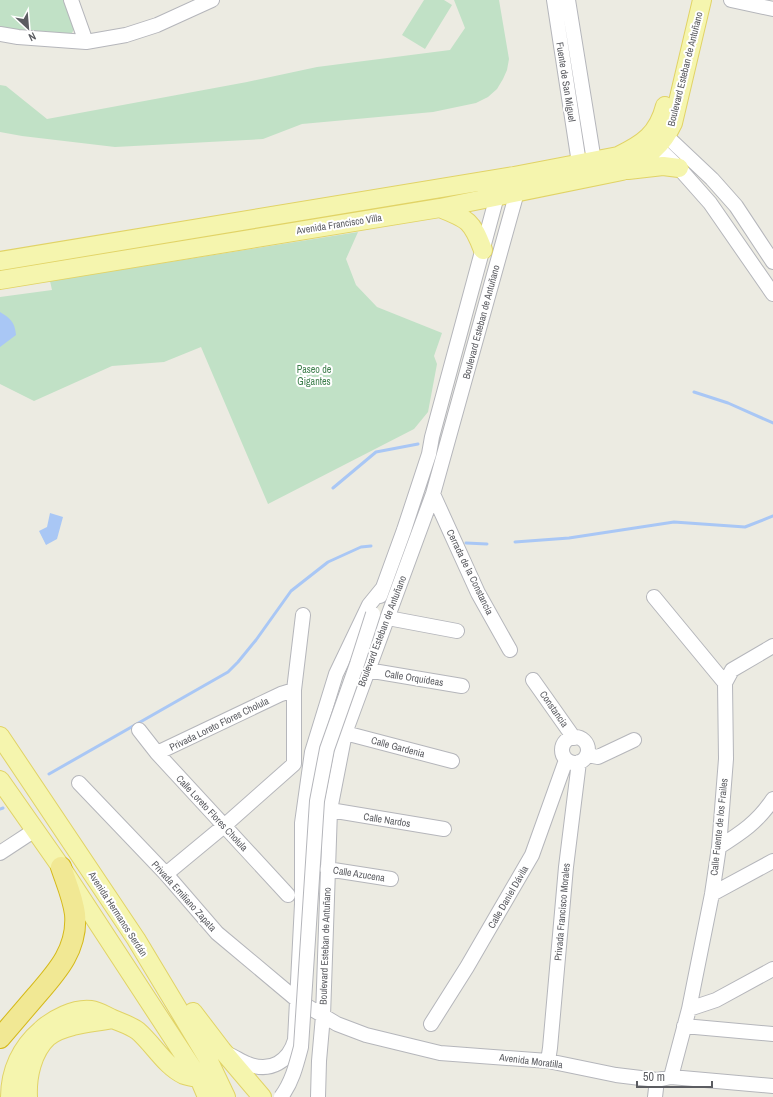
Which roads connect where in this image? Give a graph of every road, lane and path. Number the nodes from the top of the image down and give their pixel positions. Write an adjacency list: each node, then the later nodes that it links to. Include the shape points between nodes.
1 (71, 0): 10 (street)
2 (212, 0): 10 (street, via 157,25 126,35)
3 (554, 0): 12 (street, Fuente de San Miguel)
4 (568, 0): 12 (street, Fuente de San Miguel)
5 (692, 0): 11 (main road, Boulevard Esteban de Antuñano)
6 (702, 0): 11 (main road, Boulevard Esteban de Antuñano, via 673,123)
7 (731, 0): 8 (street)
8 (773, 9)
9 (0, 34): 10 (street)
10 (86, 42)
11 (657, 137): 12 (main road, Avenida Francisco Villa, via 618,156); 13 (street); 14 (main road, Avenida Francisco Villa, via 642,159); 20 (street, via 712,179 736,206)
12 (587, 162): 15 (main road, Avenida Francisco Villa)
13 (679, 168): 14 (main road, via 663,166); 22 (street, via 710,203)
14 (622, 171): 15 (main road, Avenida Francisco Villa)
15 (515, 184): 16 (main road, Avenida Francisco Villa); 23 (street, Boulevard Esteban de Antuñano)
16 (495, 188): 17 (main road, Avenida Francisco Villa); 18 (street, Boulevard Esteban de Antuñano); 19 (main road, Avenida Francisco Villa)
17 (440, 208): 18 (main road, via 462,216 475,230); 21 (main road, Avenida Francisco Villa)
18 (483, 250): 24 (street, Boulevard Esteban de Antuñano, via 429,454)
19 (0, 261)
20 (773, 262)
21 (0, 280)
22 (773, 294)
23 (433, 494): 27 (street, Boulevard Esteban de Antuñano); 30 (street, Cerrada de la Constancia, via 478,593)
24 (382, 589): 62 (street, via 369,605 336,674 312,752 302,824 302,904); 81 (street, Boulevard Esteban de Antuñano, bridge, via 327,749 318,801 300,1048 290,1084)
25 (654, 597): 33 (street)
26 (303, 615): 35 (street)
27 (388, 618): 28 (street); 31 (street, Boulevard Esteban de Antuñano)
28 (457, 631)
29 (773, 646): 33 (street, via 732,670)
30 (510, 650)
31 (368, 670): 34 (street, Calle Orquídeas); 37 (street, Boulevard Esteban de Antuñano)
32 (533, 680): 39 (street, Constancia)
33 (724, 683): 51 (street, Calle Fuente de los Frailes, via 726,759)
34 (462, 686)
35 (288, 692): 41 (street, Privada Loreto Flores Cholula); 48 (street, via 294,764)
36 (139, 730): 41 (street, Calle Loreto Flores Cholula)
37 (345, 733): 43 (street, Calle Gardenia); 47 (street, Boulevard Esteban de Antuñano)
38 (0, 736): 60 (main road, Avenida Hermanos Serdán)
39 (574, 738): 42 (street, via 580,739 588,748); 42 (street, via 565,742 562,751)
40 (634, 740): 42 (street, via 598,757)
41 (157, 753): 48 (street, Calle Loreto Flores Cholula)
42 (578, 759): 66 (street, Calle Daniel Dávila, via 532,855); 71 (street, Privada Francisco Morales)
43 (452, 760)
44 (0, 780): 50 (main road)
45 (80, 782): 56 (street, Privada Emiliano Zapata)
46 (773, 799): 51 (street, via 750,826)
47 (330, 810): 49 (street, Calle Nardos); 55 (street, Boulevard Esteban de Antuñano)
48 (224, 826): 56 (street); 59 (street, Calle Loreto Flores Cholula)
49 (444, 829)
50 (35, 830): 52 (street); 54 (main road)
51 (719, 847): 58 (street, Calle Fuente de los Frailes)
52 (0, 853)
53 (773, 861): 58 (street)
54 (61, 867): 69 (highway, via 75,913 75,928 69,950 58,970); 73 (main road)
55 (327, 869): 57 (street, Calle Azucena); 64 (street, Boulevard Esteban de Antuñano)
56 (166, 874): 62 (street, Privada Emiliano Zapata, via 217,933)
57 (392, 879)
58 (712, 894): 63 (street, Calle Fuente de los Frailes)
59 (288, 895)
60 (136, 939): 70 (main road); 79 (main road, Avenida Hermanos Serdán, via 207,1057)
61 (773, 969): 63 (street, via 716,1000)
62 (297, 1000): 64 (street, Avenida Moratilla); 70 (street, via 295,1040 292,1050 284,1060 260,1067 247,1064)
63 (688, 1009): 67 (street, Calle Fuente de los Frailes)
64 (323, 1016): 71 (street, Avenida Moratilla, via 366,1036 440,1052); 82 (street, Boulevard Esteban de Antuñano, via 318,1061)
65 (112, 1019): 73 (main road, via 137,1031 176,1070 185,1076); 76 (main road, via 106,1014 90,1010 72,1012 40,1031 17,1061); 77 (main road, via 73,1026 48,1037 32,1065)
66 (431, 1024)
67 (684, 1026): 68 (street); 72 (street, Calle Fuente de los Frailes)
68 (773, 1034)
69 (0, 1038)
70 (222, 1050): 80 (main road)
71 (548, 1061): 74 (street, Avenida Moratilla, via 616,1075)
72 (671, 1077): 74 (street, Avenida Moratilla); 75 (street, Avenida Moratilla)
73 (199, 1078): 78 (main road)
74 (657, 1080): 83 (street)
75 (773, 1086)
76 (10, 1097)
77 (28, 1097)
78 (207, 1097)
79 (226, 1097)
80 (262, 1097)
81 (281, 1097)
82 (318, 1097)
83 (656, 1097)

